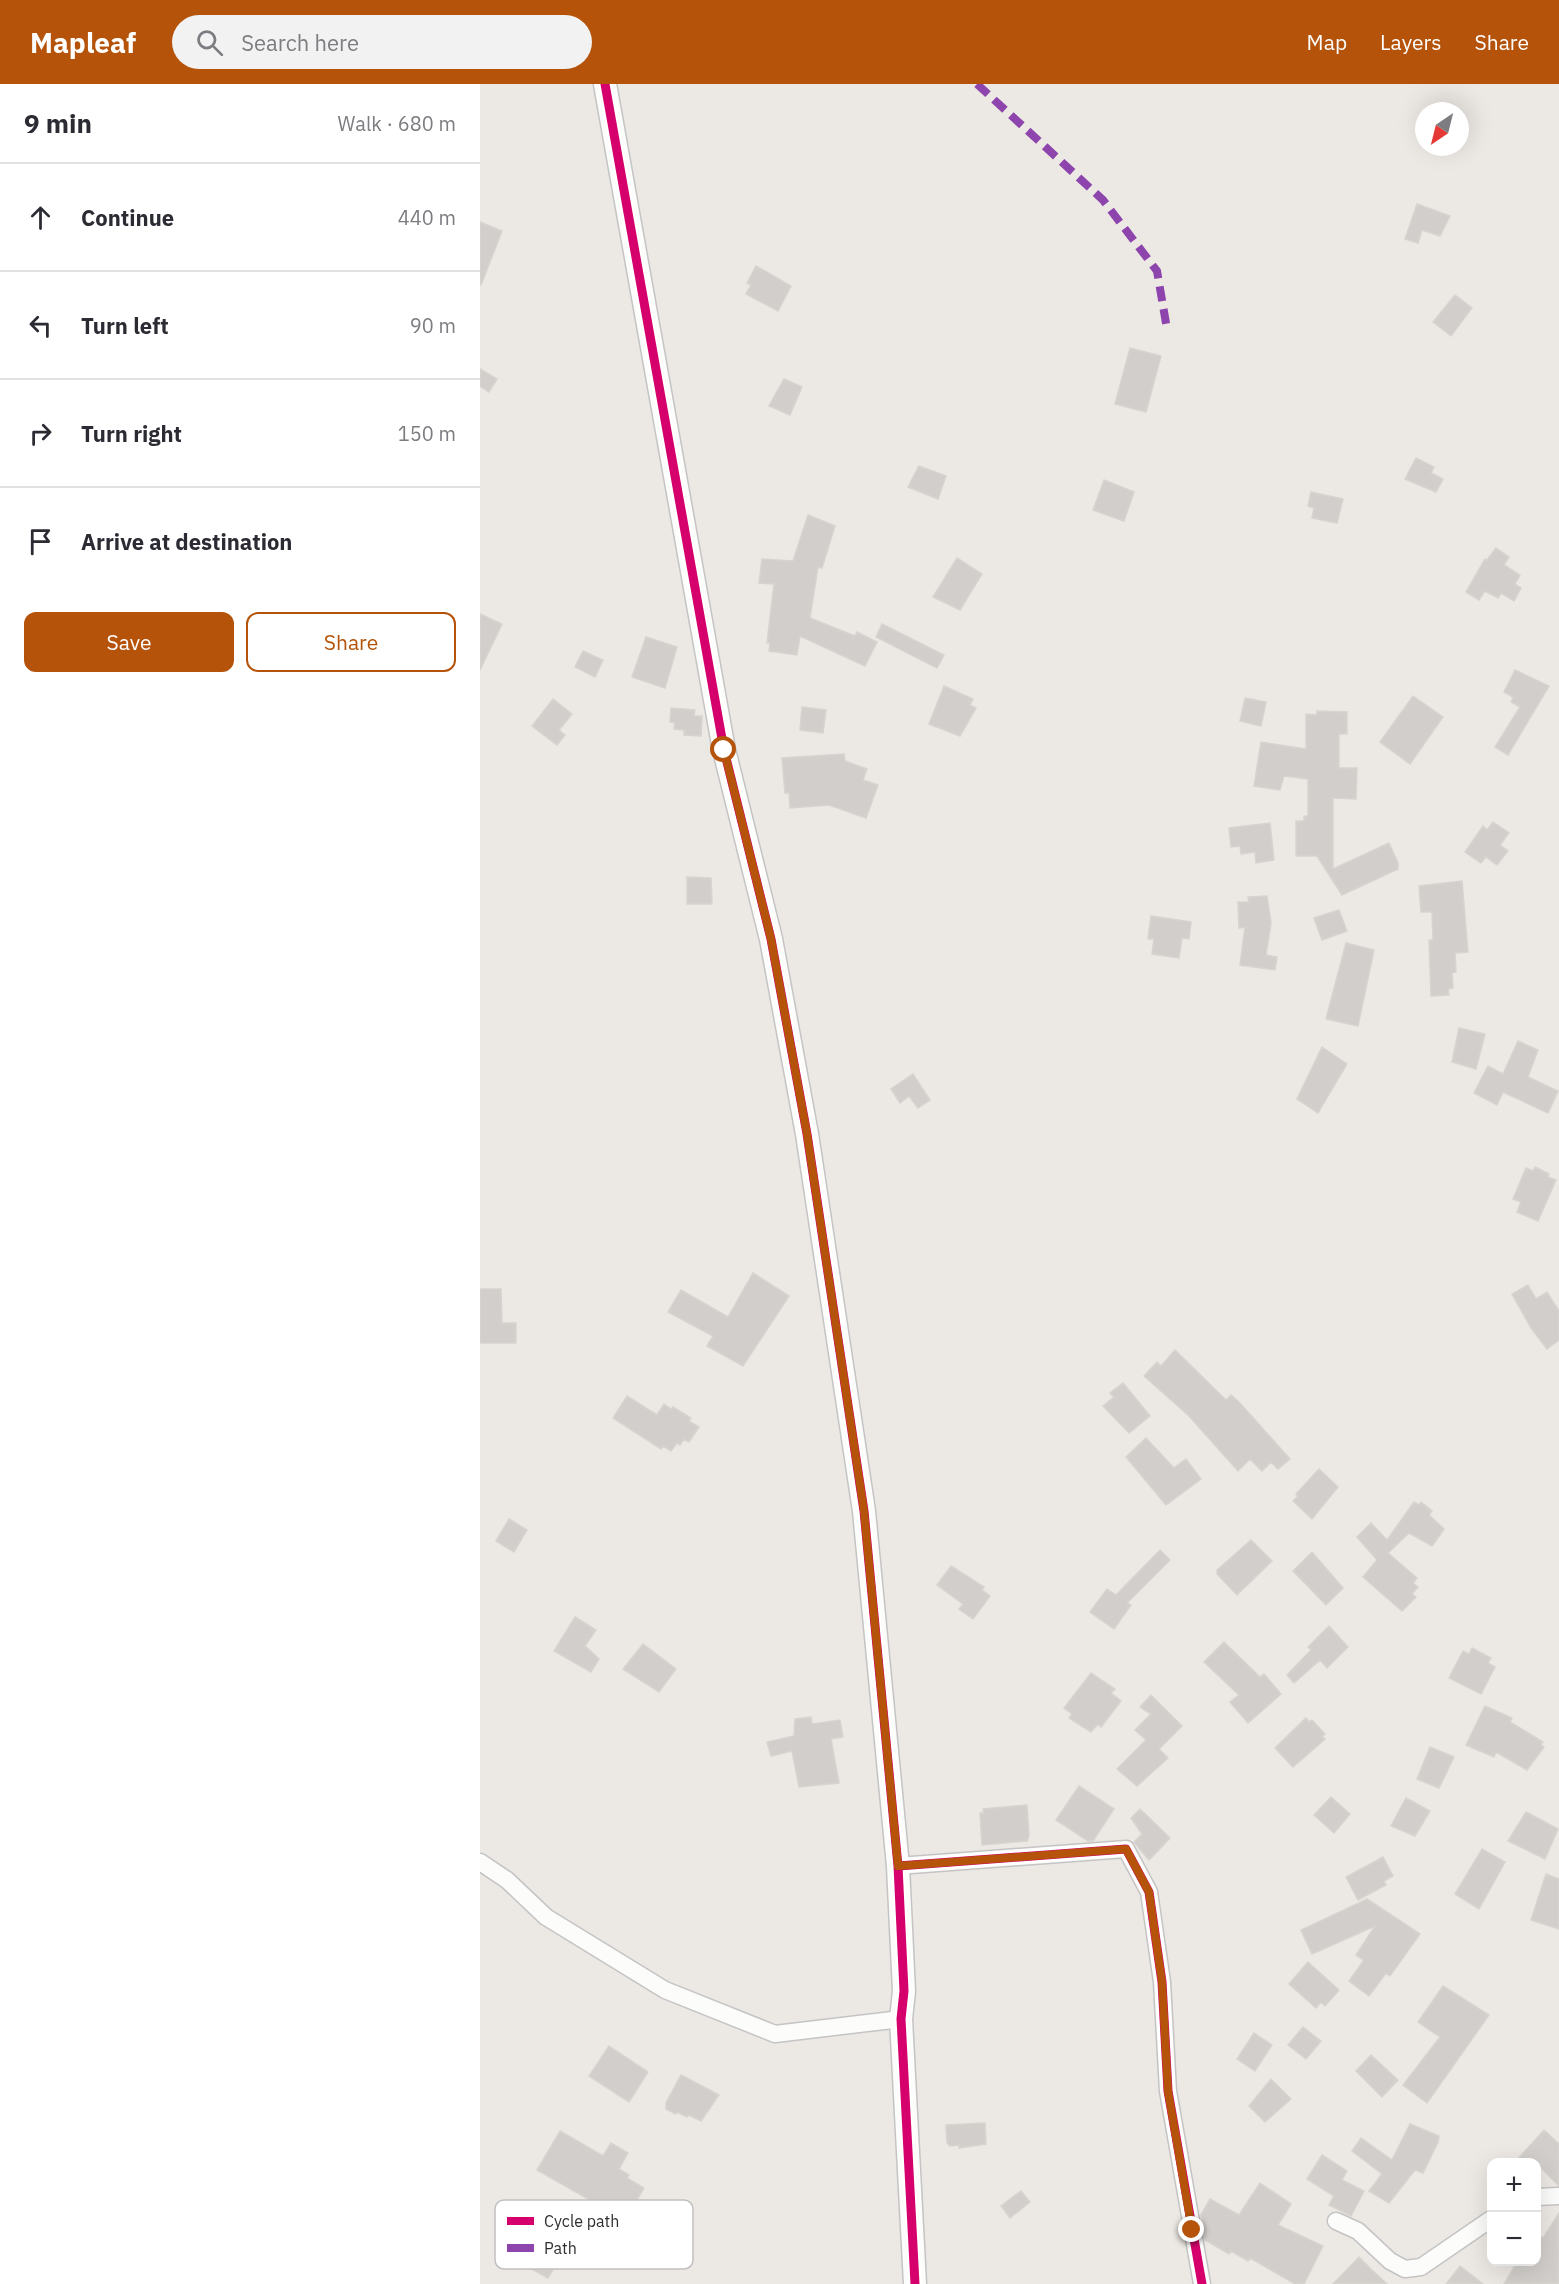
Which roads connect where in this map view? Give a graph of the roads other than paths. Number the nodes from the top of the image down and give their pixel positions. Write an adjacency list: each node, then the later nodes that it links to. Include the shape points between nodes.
1 (606, 84): 3 (street, via 724,750 771,939 807,1134 864,1511)
2 (480, 1862): 4 (street, via 507,1880 546,1917 665,1990 775,2034)
3 (898, 1866): 4 (street, via 904,1991); 10 (street, via 1126,1849 1149,1892 1162,1982 1168,2091)
4 (901, 2019): 9 (street)
5 (1541, 2196): 6 (street)
6 (1559, 2196)
7 (1336, 2221): 8 (street, via 1358,2231 1405,2270 1421,2267)
8 (1487, 2222)
9 (915, 2284)
10 (1202, 2284)

